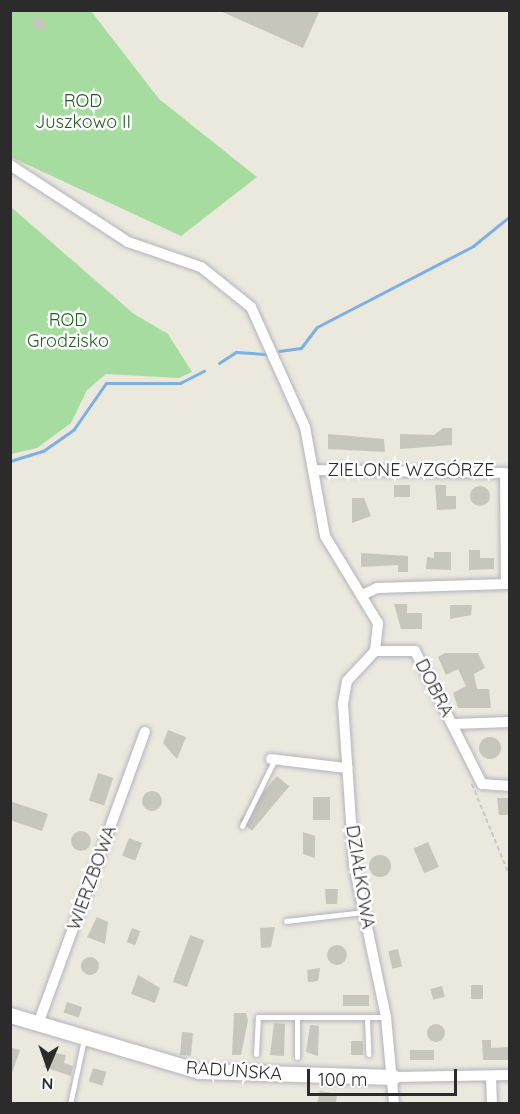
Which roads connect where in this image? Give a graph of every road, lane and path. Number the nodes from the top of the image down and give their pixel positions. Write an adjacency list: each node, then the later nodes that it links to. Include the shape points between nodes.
1 (10, 165): 2 (street, via 128,242 201,267 251,307 305,427)
2 (313, 470): 3 (street, via 325,536); 3 (street, ZIELONE WZGÓRZE, via 505,473 506,584 377,588)
3 (364, 594): 4 (street, via 378,623)
4 (375, 651): 6 (street, DOBRA, via 415,651); 9 (street, DZIAŁKOWA, via 343,689)
5 (510, 722): 6 (street)
6 (453, 724): 10 (street, DOBRA)
7 (146, 732): 20 (street, WIERZBOWA)
8 (272, 760): 9 (street); 12 (lane)
9 (347, 768): 14 (street, DZIAŁKOWA, via 354,865)
10 (478, 778): 11 (street, via 484,785); 13 (path, via 470,786)
11 (510, 786)
12 (242, 826)
13 (510, 876)
14 (364, 912): 15 (lane); 19 (street, DZIAŁKOWA)
15 (286, 921)
16 (10, 1015): 20 (street, RADUŃSKA)
17 (297, 1017): 18 (lane); 22 (lane, via 258,1017); 24 (lane)
18 (367, 1017): 19 (lane); 23 (lane)
19 (386, 1017): 27 (street, DZIAŁKOWA)
20 (38, 1024): 21 (street, RADUŃSKA)
21 (85, 1038): 27 (street, RADUŃSKA, via 199,1071); 28 (lane)
22 (256, 1054)
23 (368, 1054)
24 (297, 1056)
25 (510, 1075): 26 (street)
26 (491, 1076): 27 (street); 30 (street)
27 (393, 1077): 29 (street, DZIAŁKOWA)
28 (70, 1104)
29 (394, 1104)
30 (492, 1104)

